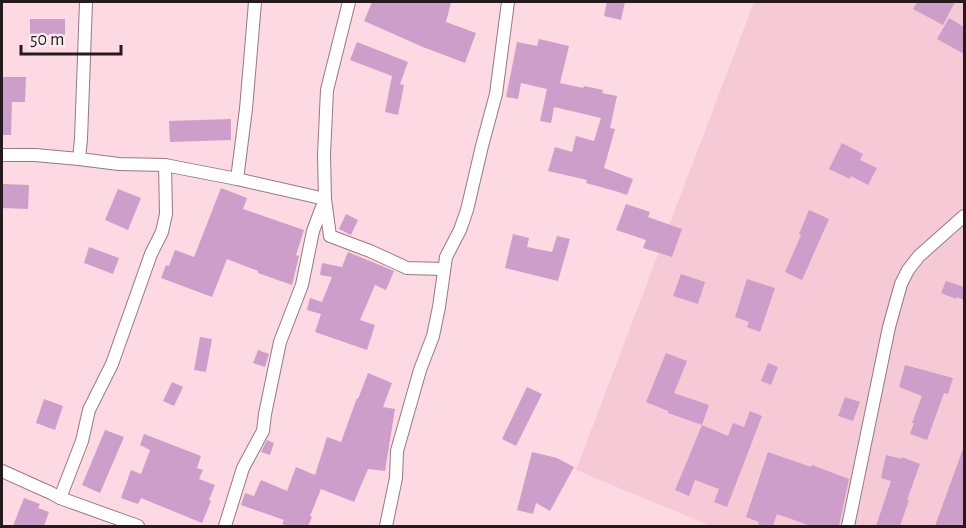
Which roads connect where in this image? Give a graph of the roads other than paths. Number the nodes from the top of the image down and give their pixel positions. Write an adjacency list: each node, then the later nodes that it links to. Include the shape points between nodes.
1 (86, 2): 6 (street)
2 (255, 2): 8 (street)
3 (349, 2): 9 (street, via 327,90)
4 (508, 2): 11 (street, via 496,94 467,210)
5 (2, 155): 6 (street)
6 (78, 159): 7 (street)
7 (165, 165): 8 (street); 13 (street, via 166,214 162,232 112,364 89,410 82,441)
8 (237, 178): 9 (street)
9 (325, 199): 11 (street, via 330,236 407,268); 15 (street, via 313,231 302,285 280,342 263,431 243,468)
10 (964, 216): 17 (street, via 920,256 901,284)
11 (444, 269): 16 (street, via 433,336 396,451 396,478)
12 (2, 471): 13 (street)
13 (60, 498): 14 (street)
14 (138, 526)
15 (225, 526)
16 (386, 526)
17 (848, 526)

